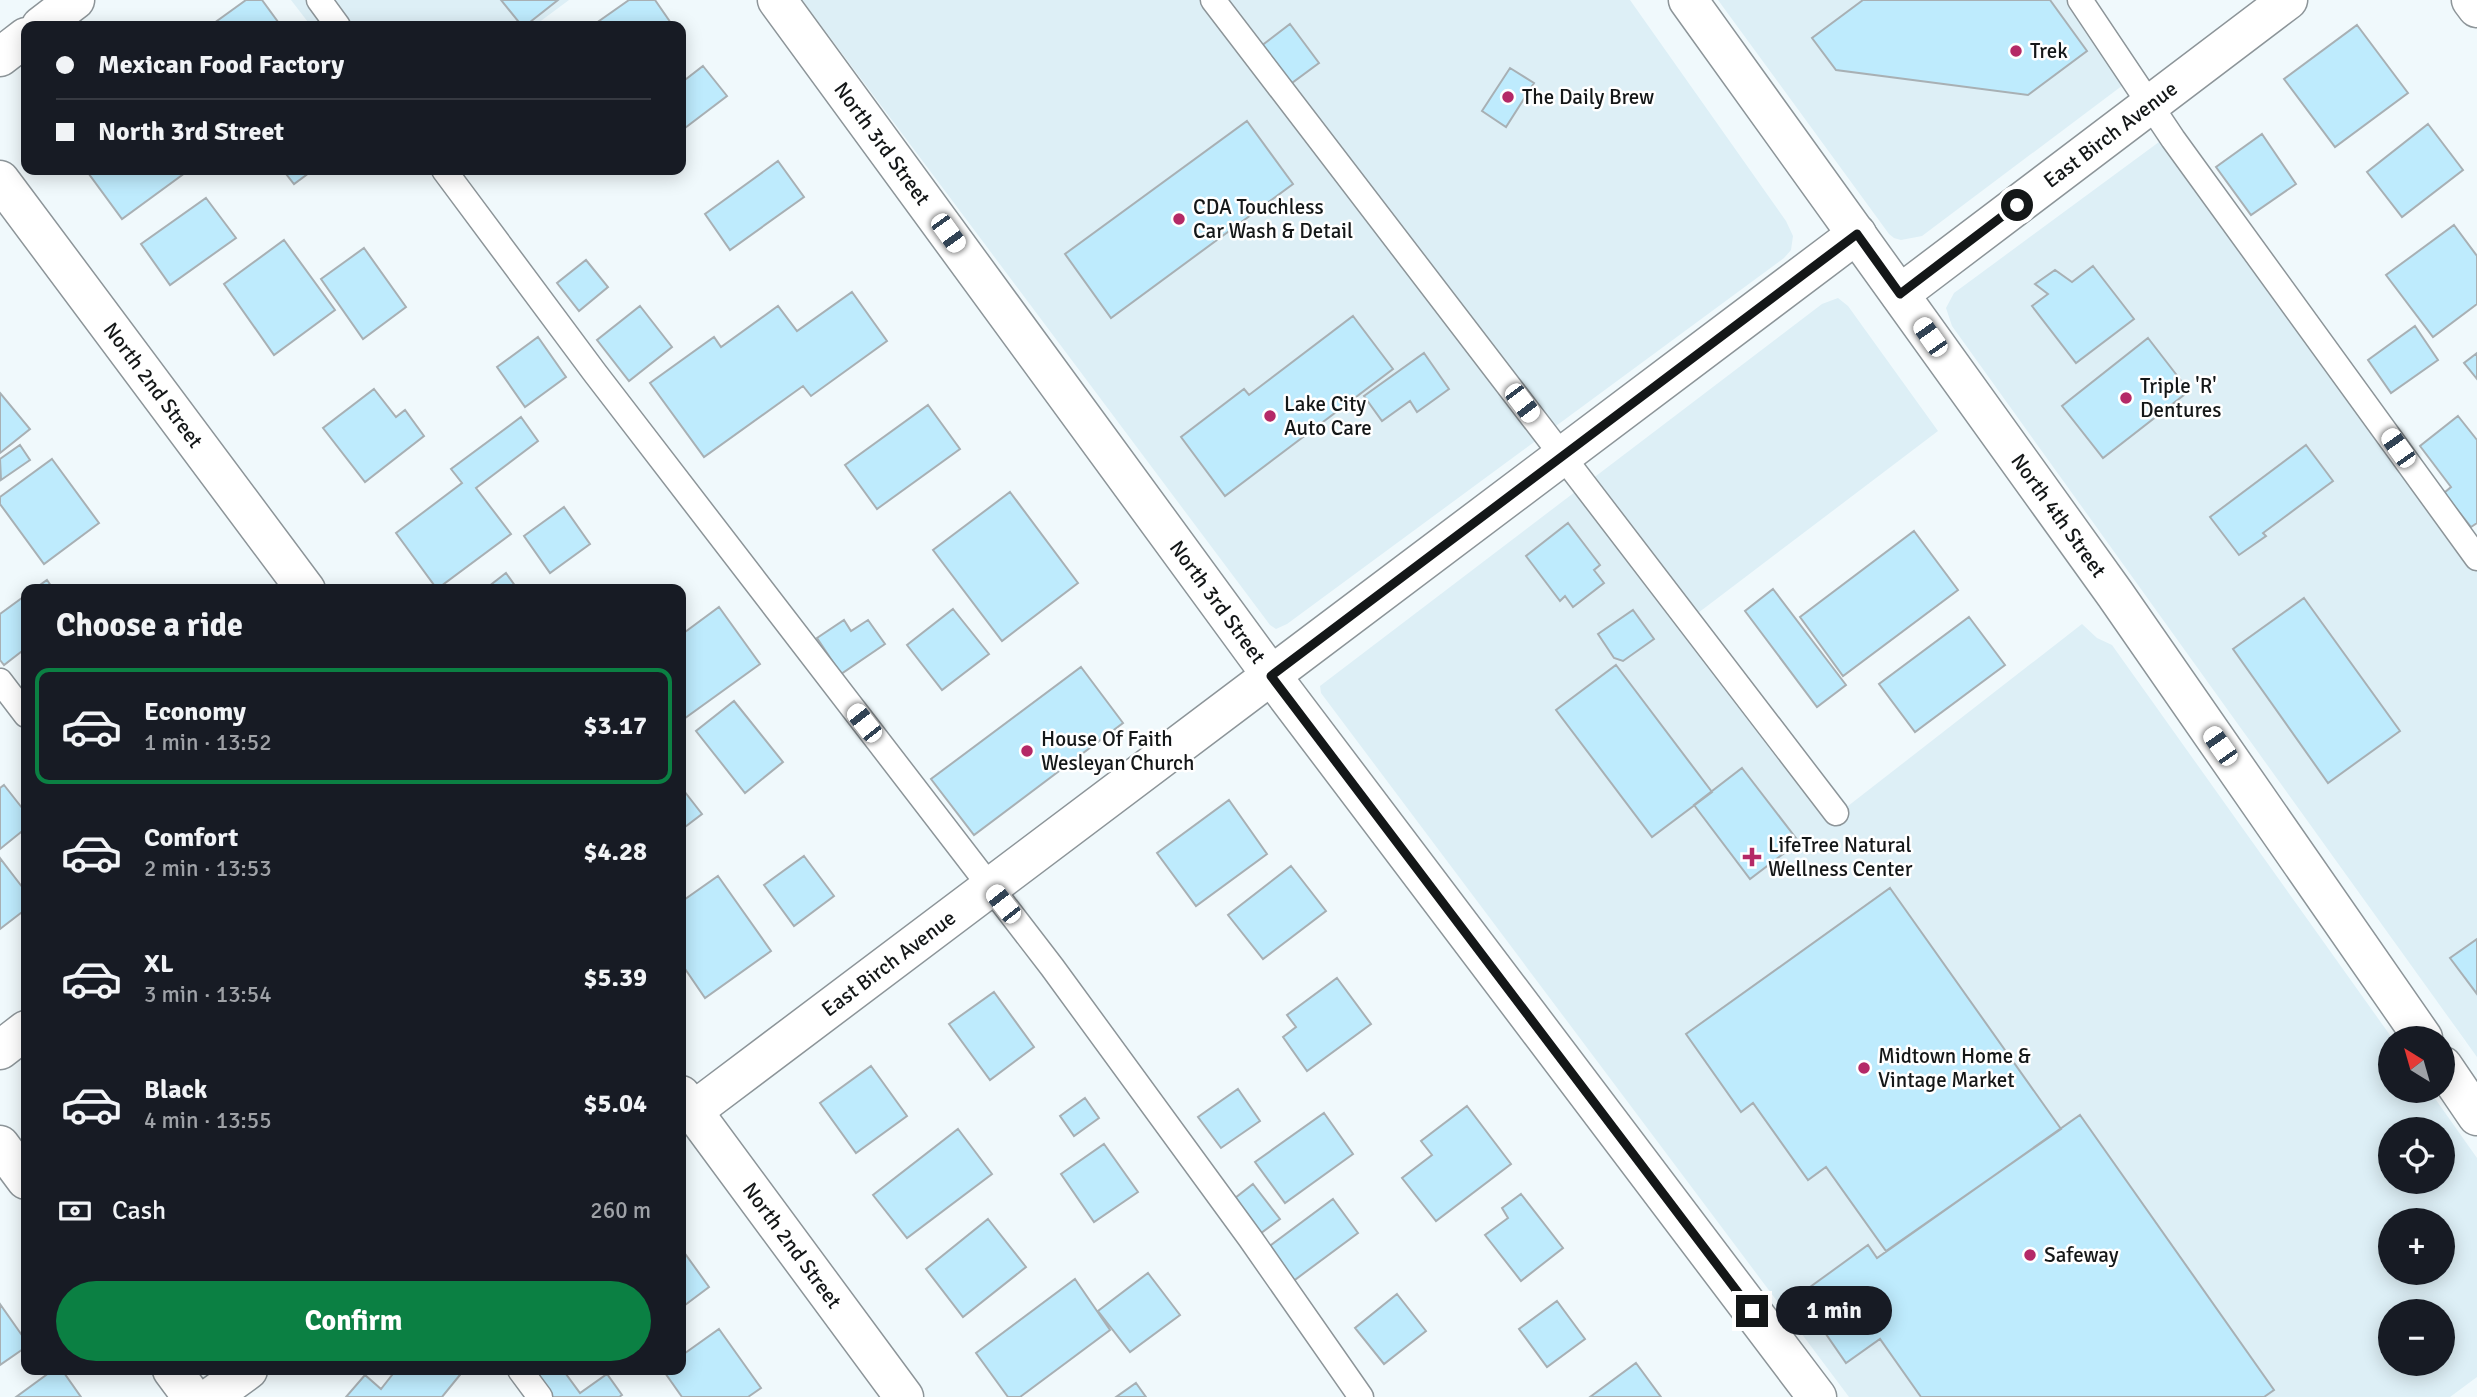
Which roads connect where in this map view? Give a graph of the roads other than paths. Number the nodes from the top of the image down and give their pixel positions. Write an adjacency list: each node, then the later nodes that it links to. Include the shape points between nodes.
1 (75, 0): 10 (main road)
2 (319, 0): 11 (lane)
3 (778, 0): 22 (main road, North 3rd Street)
4 (1213, 0): 19 (lane)
5 (1688, 0): 17 (main road, North 4th Street)
6 (2080, 0): 14 (lane)
7 (2288, 0): 14 (main road, East Birch Avenue)
8 (2471, 0): 9 (main road)
9 (2477, 8)
10 (48, 21)
11 (334, 21)
12 (21, 41): 13 (main road)
13 (0, 57)
14 (2150, 105): 18 (main road, East Birch Avenue); 20 (lane)
15 (448, 175): 26 (lane)
16 (0, 180): 21 (main road, North 2nd Street)
17 (1857, 234): 18 (main road, North 4th Street); 19 (main road, East Birch Avenue)
18 (1900, 294): 27 (main road, North 4th Street)
19 (1563, 457): 22 (main road, East Birch Avenue); 25 (lane)
20 (2477, 558)
21 (302, 584)
22 (1271, 676): 26 (main road, East Birch Avenue); 43 (main road, North 3rd Street)
23 (0, 681): 24 (lane)
24 (21, 708)
25 (1836, 813)
26 (990, 887): 31 (main road, East Birch Avenue); 42 (lane, via 1242,1227)
27 (2415, 1026)
28 (21, 1034): 29 (main road)
29 (0, 1050)
30 (2455, 1084): 32 (main road)
31 (687, 1103): 41 (main road, North 2nd Street)
32 (2477, 1116)
33 (0, 1145): 34 (main road)
34 (21, 1173)
35 (176, 1375): 38 (main road)
36 (241, 1375): 39 (main road)
37 (524, 1375): 40 (lane)
38 (192, 1397)
39 (211, 1397)
40 (540, 1397)
41 (904, 1397)
42 (1361, 1397)
43 (1818, 1397)

